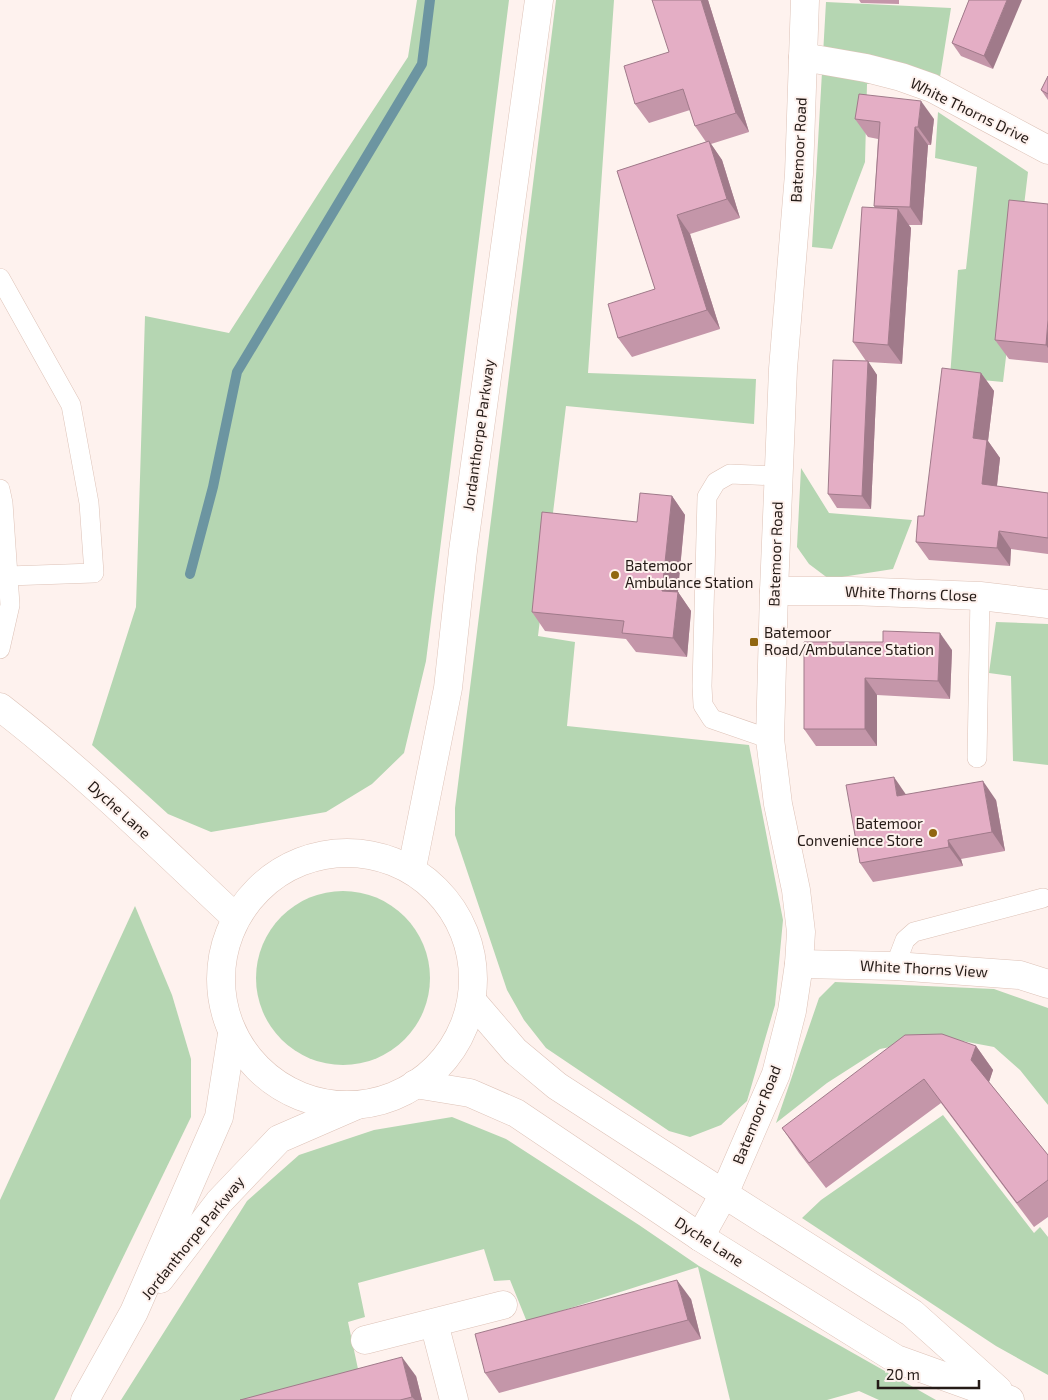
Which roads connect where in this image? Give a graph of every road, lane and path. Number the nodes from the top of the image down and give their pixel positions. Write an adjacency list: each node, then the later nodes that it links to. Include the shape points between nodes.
1 (539, 0): 16 (street, Jordanthorpe Parkway, via 463,551 448,688)
2 (805, 0): 3 (street, Batemoor Road)
3 (803, 57): 4 (street, White Thorns Drive, via 866,68 932,88); 6 (street, Batemoor Road)
4 (1048, 150)
5 (0, 278): 8 (lane, via 71,405 89,503 94,572)
6 (779, 476): 9 (street, Batemoor Road); 14 (lane, via 730,474 716,482 707,496 704,705 712,719)
7 (0, 489): 8 (lane)
8 (8, 576): 12 (lane, via 10,605)
9 (774, 591): 10 (street, White Thorns Close); 14 (street, Batemoor Road)
10 (980, 596): 11 (street, White Thorns Close); 15 (lane)
11 (1048, 604)
12 (0, 649)
13 (0, 707): 18 (street, Dyche Lane, via 102,793)
14 (770, 739): 19 (street, Batemoor Road, via 778,804 796,890 801,932)
15 (977, 758)
16 (412, 868): 18 (street, via 359,852 315,855 264,882); 22 (street, via 446,897 468,936 473,958)
17 (1043, 898): 20 (lane, via 914,932 905,940)
18 (235, 917): 23 (street, via 220,968 220,991)
19 (799, 964): 20 (street, White Thorns View); 26 (street, Batemoor Road, via 792,1011 776,1074)
20 (895, 966): 21 (street, White Thorns View, via 1020,974)
21 (1048, 984)
22 (472, 1002): 24 (street, via 460,1039 434,1071); 26 (street, Dyche Lane, via 515,1051 557,1086)
23 (232, 1034): 25 (street, via 258,1070 311,1101); 29 (street, Jordanthorpe Parkway, via 220,1117)
24 (415, 1084): 25 (street, via 398,1096); 27 (street, Dyche Lane, via 470,1093 516,1113)
25 (355, 1106): 29 (street, Jordanthorpe Parkway, via 279,1139 219,1202)
26 (724, 1194): 27 (street, Batemoor Road); 32 (street, Dyche Lane, via 912,1313)
27 (700, 1237): 32 (street, Dyche Lane, via 896,1359)
28 (503, 1305): 30 (street)
29 (134, 1312): 33 (street, Jordanthorpe Parkway)
30 (434, 1323): 31 (street); 34 (street)
31 (365, 1340)
32 (1008, 1399)
33 (86, 1400)
34 (454, 1400)

